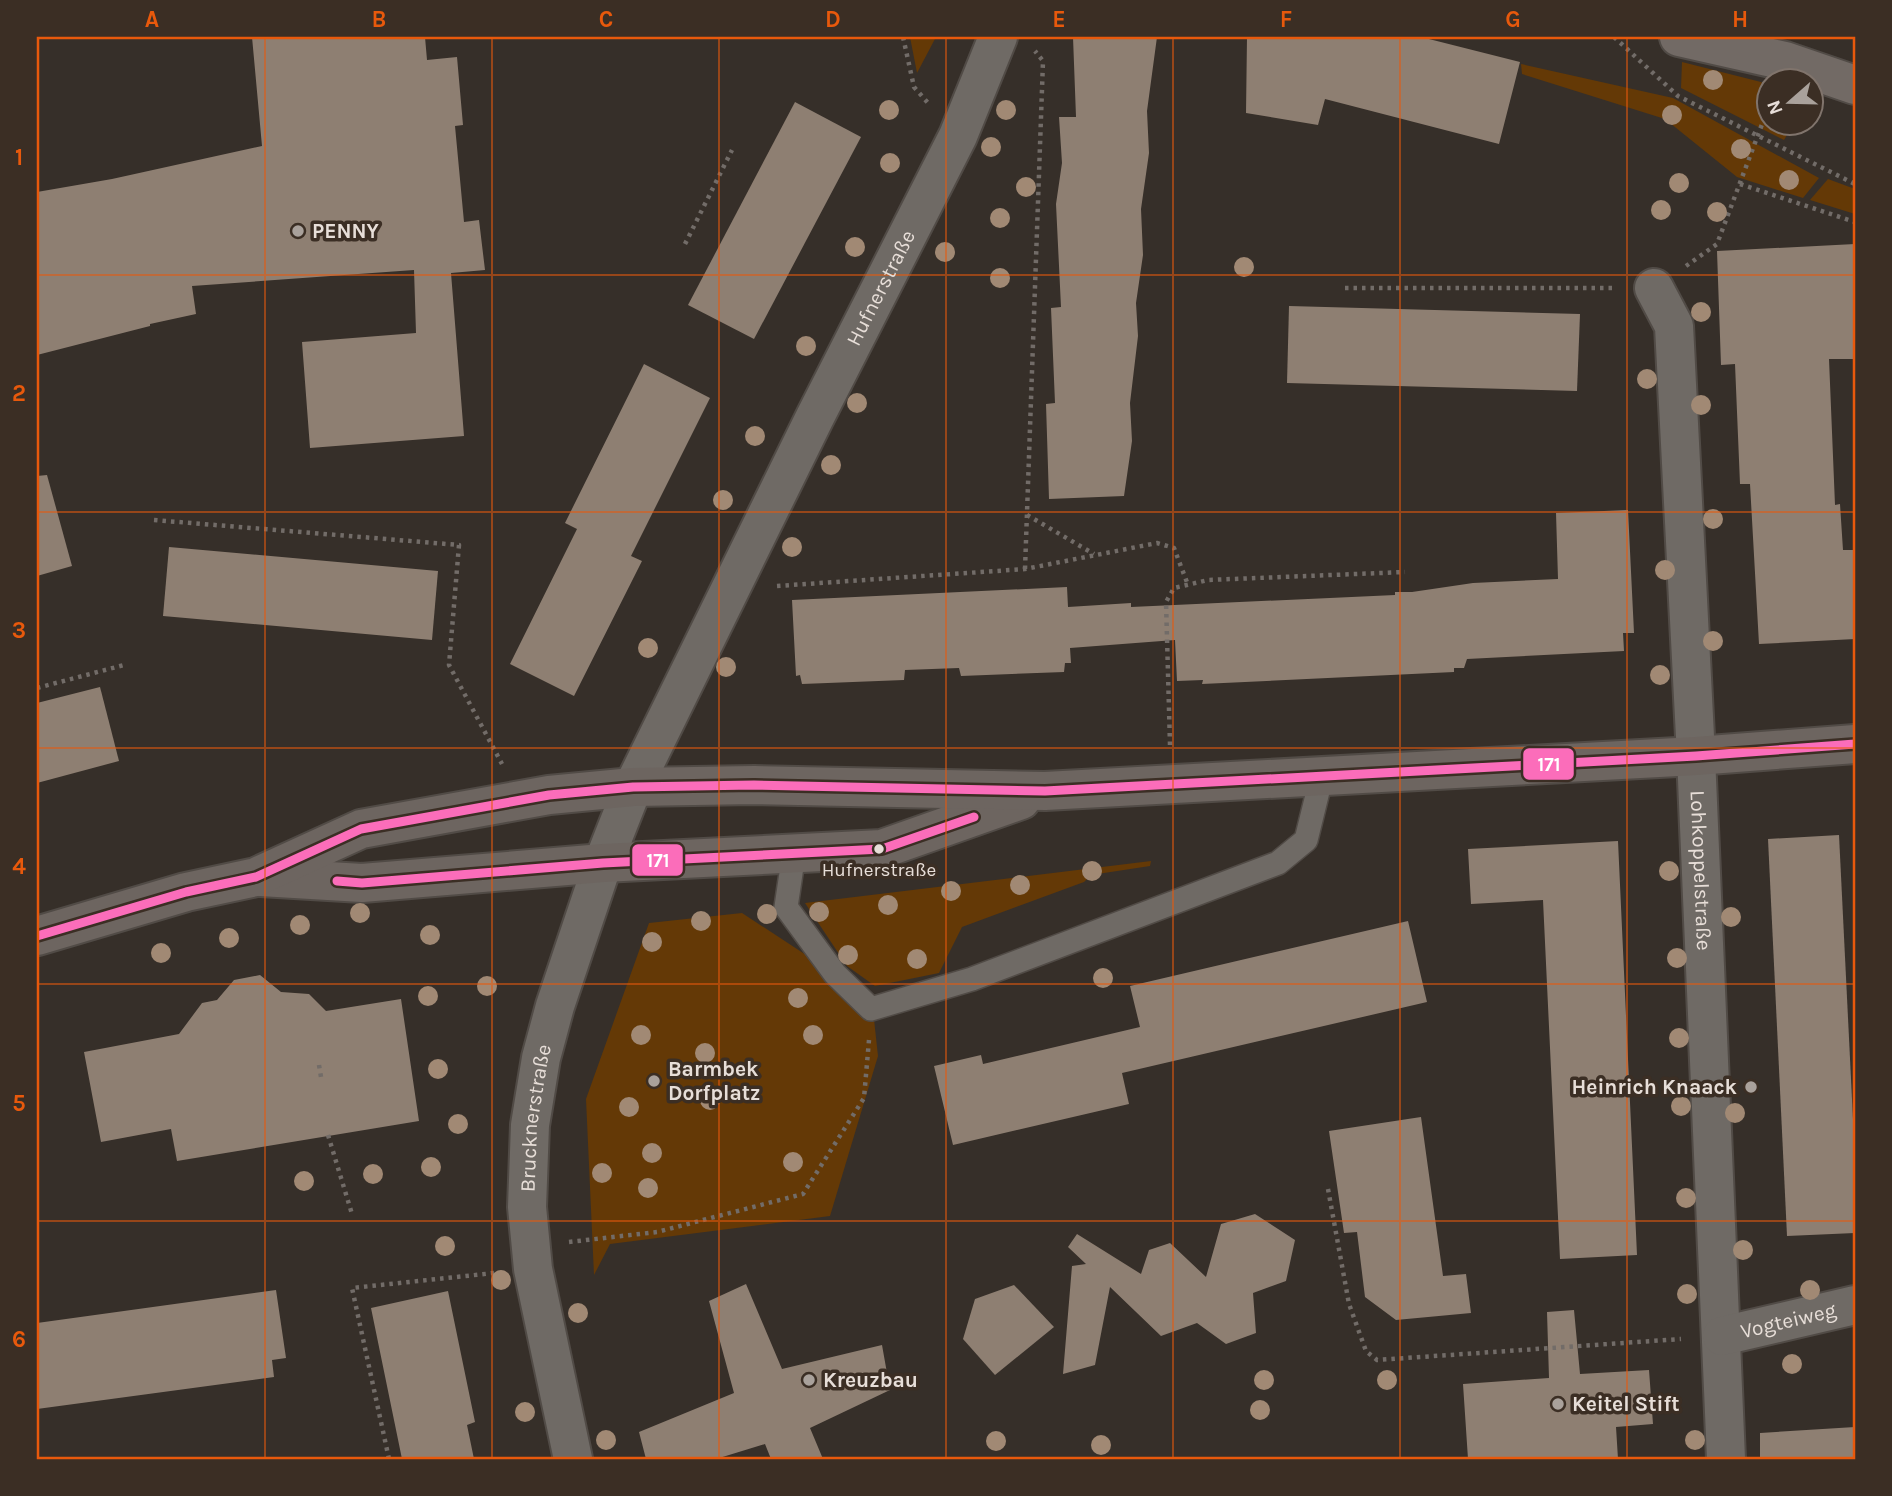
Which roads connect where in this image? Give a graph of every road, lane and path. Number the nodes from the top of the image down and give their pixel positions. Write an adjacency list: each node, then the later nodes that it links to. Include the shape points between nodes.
1 (903, 37): 7 (path, via 914,87)
2 (1614, 37): 6 (path, via 1678,96)
3 (1679, 37): 5 (main road, via 1785,61)
4 (1014, 41): 7 (street, Hufnerstraße); 16 (path, via 1043,61)
5 (1855, 85)
6 (1756, 135)
7 (958, 136): 22 (street, Hufnerstraße)
8 (1757, 136): 10 (path); 11 (path)
9 (732, 150): 13 (path)
10 (1740, 184): 12 (path); 15 (path, via 1717,244)
11 (1855, 184)
12 (1855, 222)
13 (685, 244)
14 (1345, 288): 15 (path)
15 (1654, 288): 26 (street, Lohkoppelstraße, via 1674,326)
16 (1027, 515): 18 (path); 19 (path)
17 (153, 520): 31 (path, via 459,545 449,665)
18 (1095, 555): 19 (path); 21 (path, via 1157,543 1174,548)
19 (1025, 569): 22 (path)
20 (1405, 572): 21 (path)
21 (1188, 584): 28 (path, via 1174,588 1166,602)
22 (732, 589): 29 (street, Hufnerstraße)
23 (124, 665): 24 (path)
24 (37, 688)
25 (1855, 744): 26 (main road)
26 (1696, 756): 27 (main road); 44 (street, Lohkoppelstraße)
27 (1322, 775): 28 (main road); 36 (lane, via 1306,840 1278,863 972,979)
28 (1171, 783): 30 (main road)
29 (633, 787): 30 (main road); 31 (main road); 33 (street, Brucknerstraße)
30 (1045, 791): 32 (main road, via 882,849)
31 (520, 799): 34 (main road, via 361,830)
32 (793, 853): 33 (main road); 36 (lane, via 786,906 835,974)
33 (603, 863): 34 (main road, via 362,883); 42 (street, Brucknerstraße, via 555,1006 535,1091 527,1165)
34 (256, 877): 35 (main road, via 186,892)
35 (37, 936)
36 (871, 1009): 42 (path, via 864,1098 803,1194 657,1232)
37 (319, 1065): 38 (path)
38 (321, 1077)
39 (328, 1135): 41 (path)
40 (1328, 1189): 44 (path, via 1349,1304 1366,1351 1377,1360)
41 (352, 1214)
42 (531, 1258): 45 (path, via 352,1288); 46 (street, Brucknerstraße)
43 (1855, 1305): 44 (street, Vogteiweg)
44 (1722, 1336): 47 (street, Lohkoppelstraße)
45 (389, 1459)
46 (573, 1459)
47 (1726, 1459)

